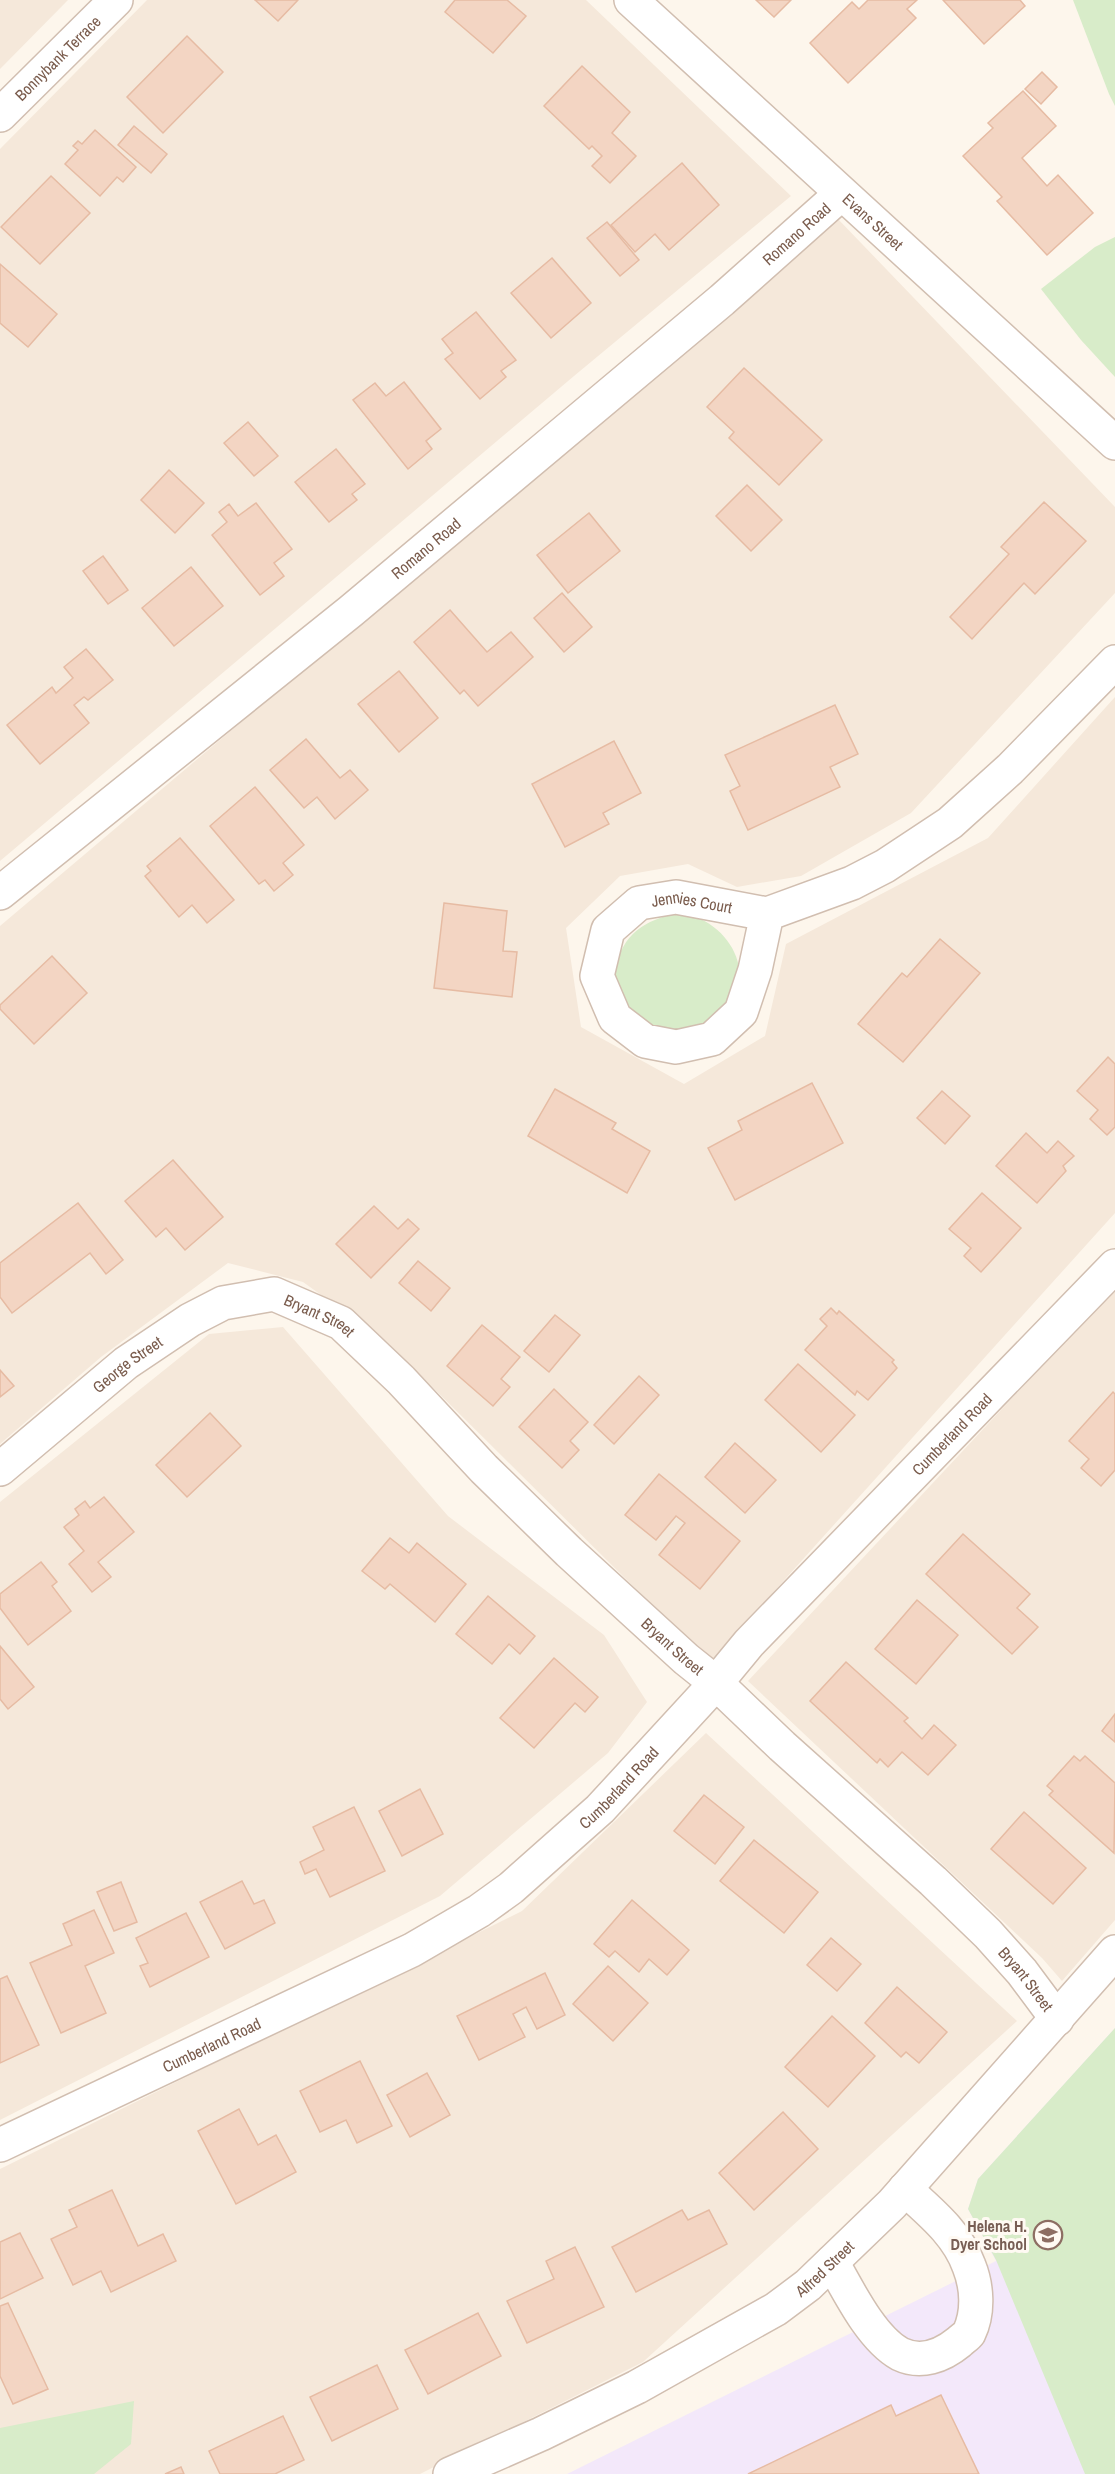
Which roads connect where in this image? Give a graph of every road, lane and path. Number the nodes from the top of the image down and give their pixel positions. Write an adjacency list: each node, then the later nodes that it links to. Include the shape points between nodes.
1 (116, 0): 3 (street, Bonnybank Terrace)
2 (631, 0): 4 (street, Evans Street)
3 (0, 115)
4 (841, 194): 5 (street, Evans Street); 7 (street, Romano Road, via 722,300 351,611)
5 (1115, 442)
6 (1115, 662): 8 (street, Jennies Court, via 1010,770 950,823 852,884)
7 (0, 893)
8 (766, 914): 8 (street, Jennies Court, via 676,897 639,903 608,930 597,976 615,1018 645,1041 676,1047 712,1039 741,1012 755,970)
9 (1115, 1266): 12 (street, Cumberland Road, via 749,1643)
10 (274, 1294): 11 (street, George Street, via 223,1303 190,1320 126,1363); 12 (street, Bryant Street, via 341,1323 569,1552)
11 (0, 1469)
12 (716, 1683): 14 (street, Bryant Street, via 988,1934); 15 (street, Cumberland Road, via 600,1809 511,1888 479,1911 412,1950)
13 (1115, 1952): 14 (street, Alfred Street)
14 (1057, 2019): 16 (street, Alfred Street)
15 (0, 2145)
16 (905, 2189): 17 (street, Alfred Street); 17 (street, via 945,2225 969,2265 976,2305 968,2334 948,2351 930,2358 912,2359 898,2353 871,2324)
17 (832, 2262): 18 (street, Alfred Street, via 776,2309 670,2368 541,2434)
18 (450, 2474)

